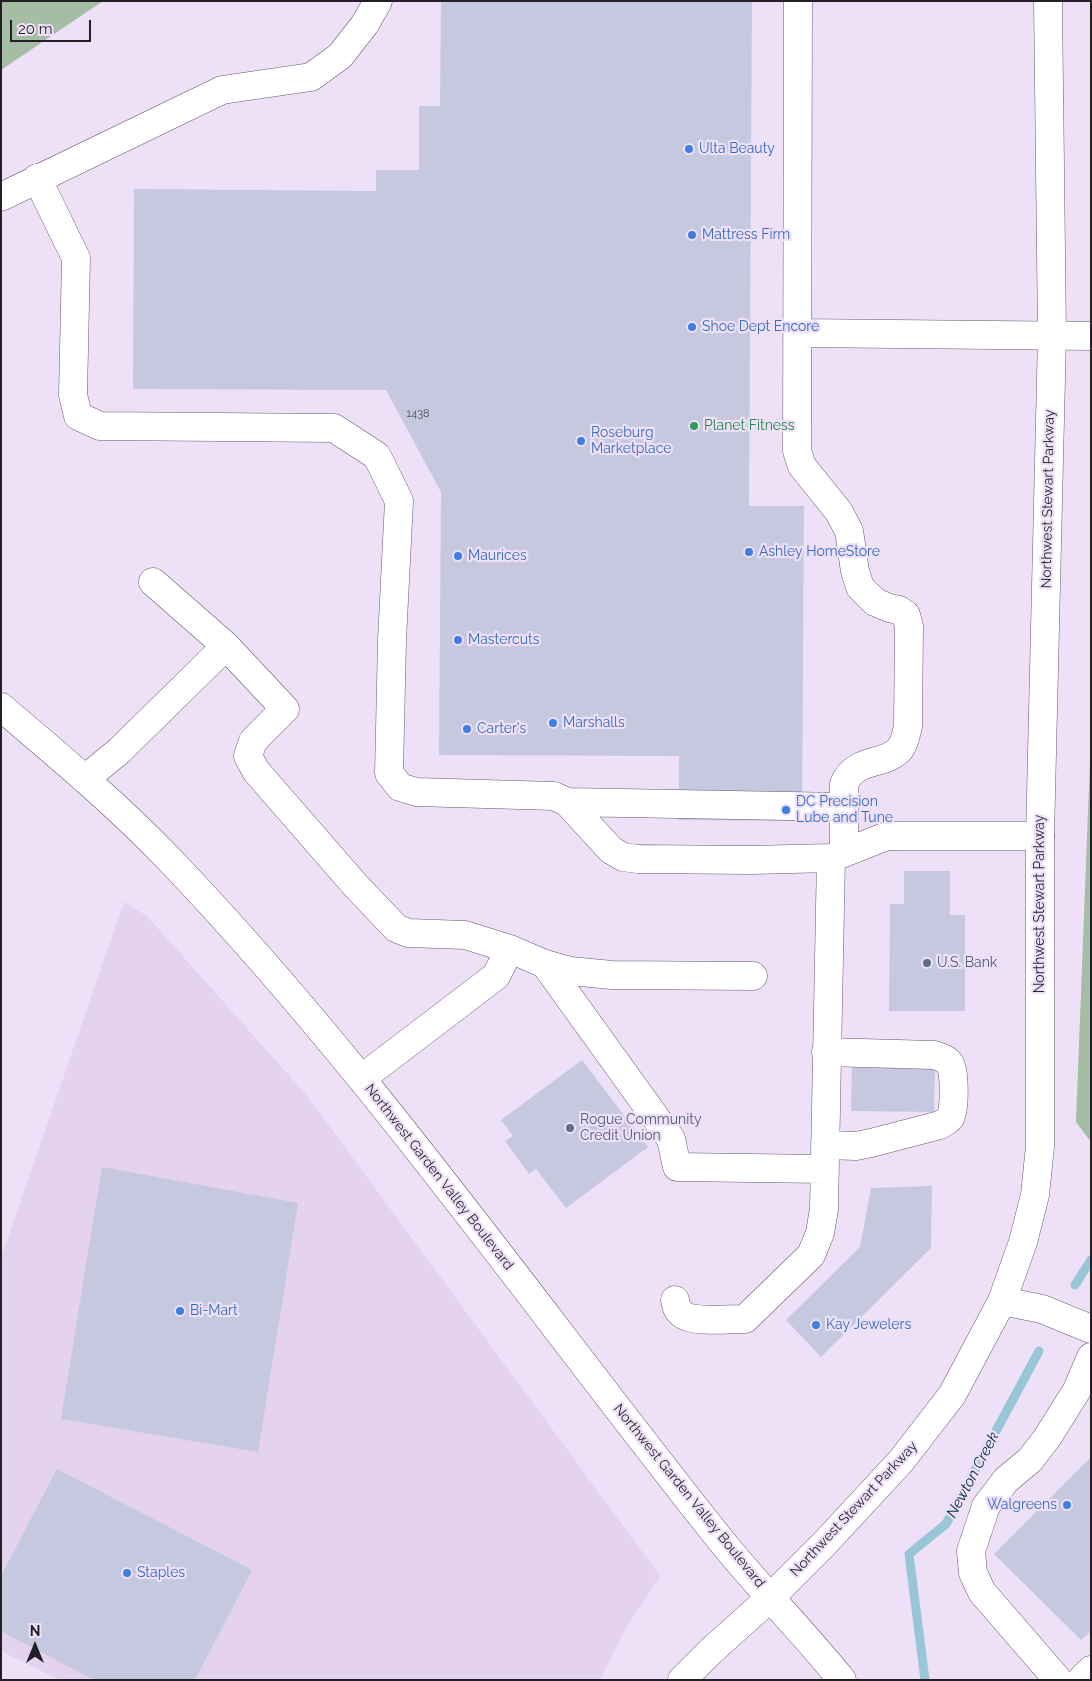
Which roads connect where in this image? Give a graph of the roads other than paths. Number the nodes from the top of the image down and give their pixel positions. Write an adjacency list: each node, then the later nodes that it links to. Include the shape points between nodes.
1 (378, 1): 4 (main road, via 340,56 311,77 222,90)
2 (798, 1): 6 (main road)
3 (1048, 1): 7 (main road, Northwest Stewart Parkway)
4 (36, 178): 5 (main road); 13 (main road, via 76,258 73,395 78,416 100,426 334,428 377,456 399,502 390,773 400,787 416,792 554,796)
5 (1, 197)
6 (798, 333): 7 (main road); 14 (main road, via 797,451 802,466 839,512 849,531 860,587 875,602 906,615 909,626 908,726 905,740 891,756 865,764 847,776)
7 (1052, 336): 8 (main road); 15 (main road, Northwest Stewart Parkway)
8 (1091, 336)
9 (153, 582): 10 (main road)
10 (226, 646): 12 (main road); 17 (main road, via 286,709 253,740 248,756 256,770 356,886 396,928 408,933 465,935)
11 (1, 707): 12 (main road, Northwest Garden Valley Boulevard)
12 (85, 779): 21 (main road, Northwest Garden Valley Boulevard, via 168,858)
13 (567, 802): 14 (main road); 16 (main road, via 611,850 623,857 742,860)
14 (843, 807): 16 (main road)
15 (1040, 836): 16 (main road, via 887,836); 24 (main road, Northwest Stewart Parkway, via 1040,1146 1036,1195)
16 (837, 855): 20 (main road)
17 (510, 949): 18 (main road); 21 (main road, via 496,976)
18 (545, 964): 19 (main road, via 570,971 612,975); 22 (main road, via 671,1139 677,1167)
19 (753, 976)
20 (826, 1052): 22 (main road); 22 (main road, via 934,1055 946,1059 953,1075 953,1111 949,1119 940,1125)
21 (362, 1078): 27 (main road, Northwest Garden Valley Boulevard, via 717,1536)
22 (825, 1157): 23 (main road, via 820,1233 810,1256 745,1319 693,1319 677,1310)
23 (675, 1300)
24 (1002, 1301): 25 (main road, via 1042,1309); 27 (main road, Northwest Stewart Parkway, via 952,1394 901,1461)
25 (1091, 1329)
26 (1091, 1357): 31 (main road, via 1077,1390 1047,1438 986,1506 971,1551 973,1573 982,1592)
27 (770, 1598): 29 (main road, Northwest Stewart Parkway); 30 (main road, Northwest Garden Valley Boulevard)
28 (1091, 1670): 32 (main road)
29 (682, 1680)
30 (842, 1680)
31 (1058, 1680)
32 (1081, 1680)

